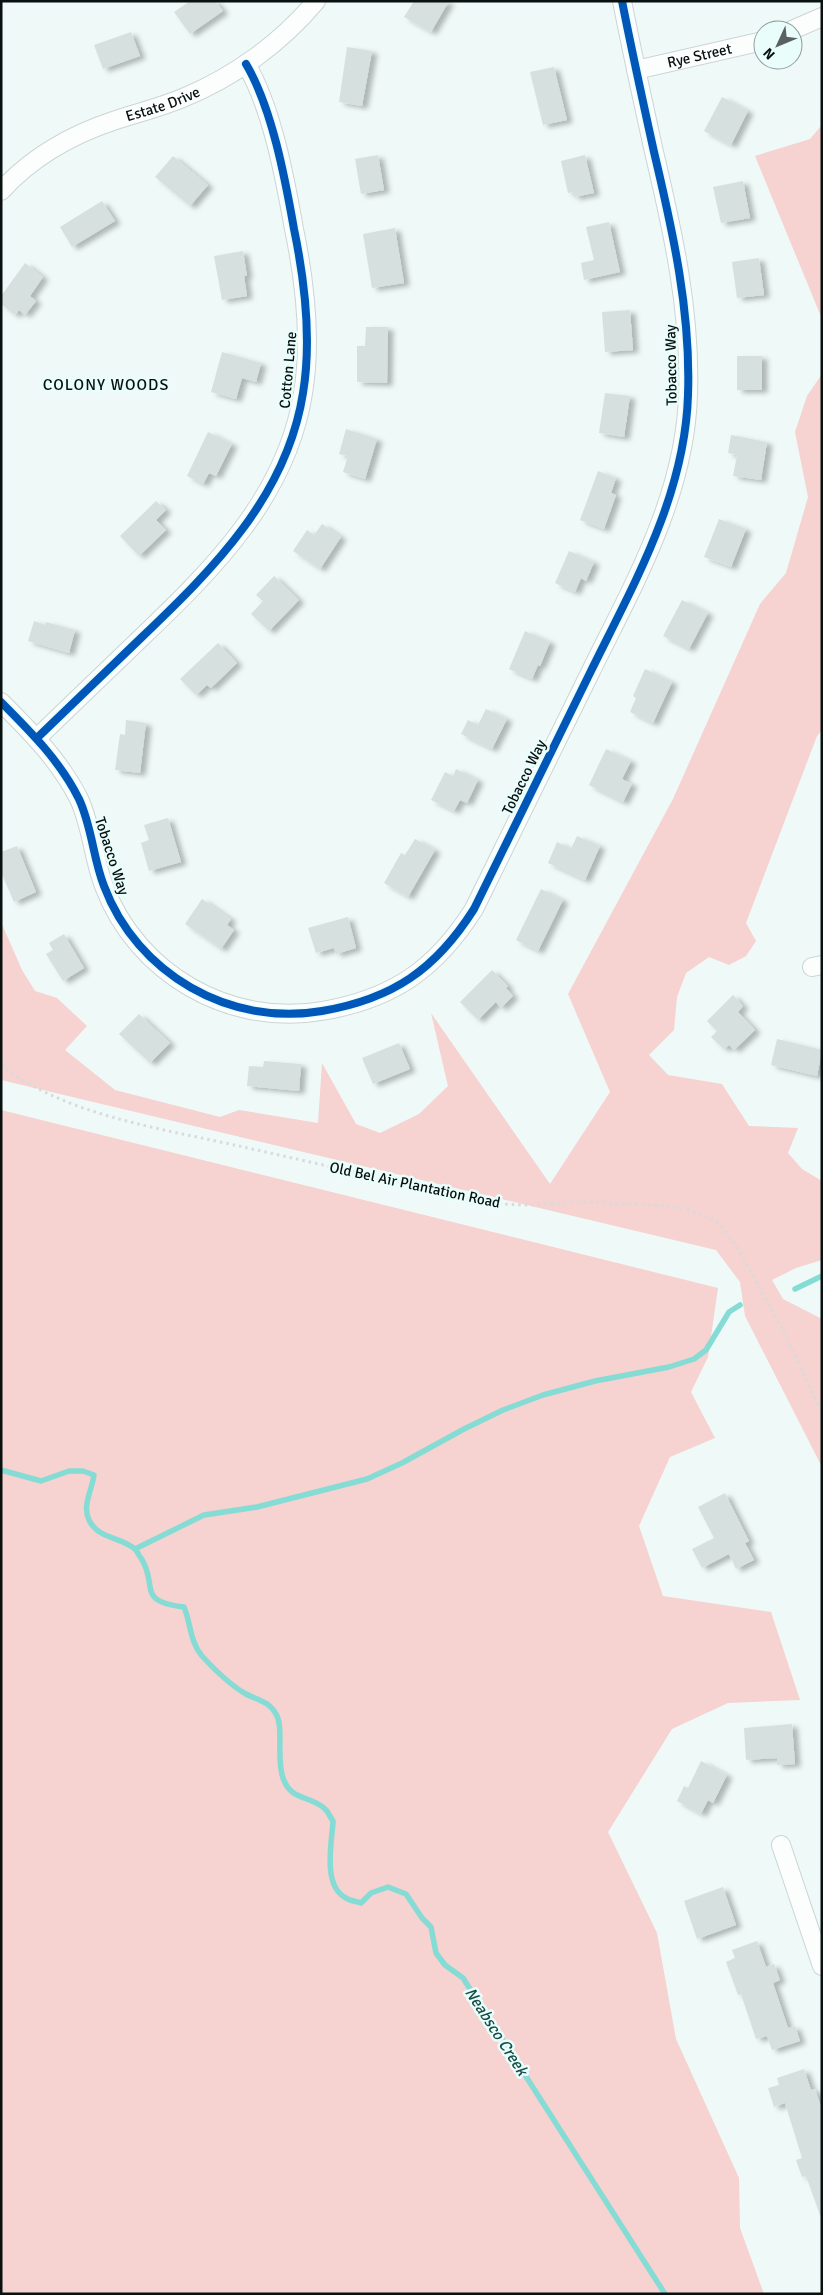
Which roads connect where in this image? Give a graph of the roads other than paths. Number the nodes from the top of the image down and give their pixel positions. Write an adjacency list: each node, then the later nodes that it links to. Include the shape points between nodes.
1 (316, 1): 6 (street, Estate Drive)
2 (622, 1): 7 (street, Tobacco Way)
3 (822, 17): 4 (street)
4 (803, 25)
5 (753, 43): 7 (street, Rye Street)
6 (246, 64): 8 (street, Estate Drive, via 184,98 87,130 31,163); 10 (street, Cotton Lane, via 259,86 267,114 302,268 306,358 295,429 283,463 262,502 210,571)
7 (636, 70): 10 (street, Tobacco Way, via 673,233 682,293 688,398 682,442 671,494 646,559 474,909 458,935 419,973 384,993 337,1009 282,1014 253,1011 199,993 153,960 120,919 104,887 80,801 66,775)
8 (1, 191)
9 (1, 702): 10 (street, Tobacco Way)
10 (37, 738)
11 (781, 1845): 12 (street)
12 (822, 1966)

